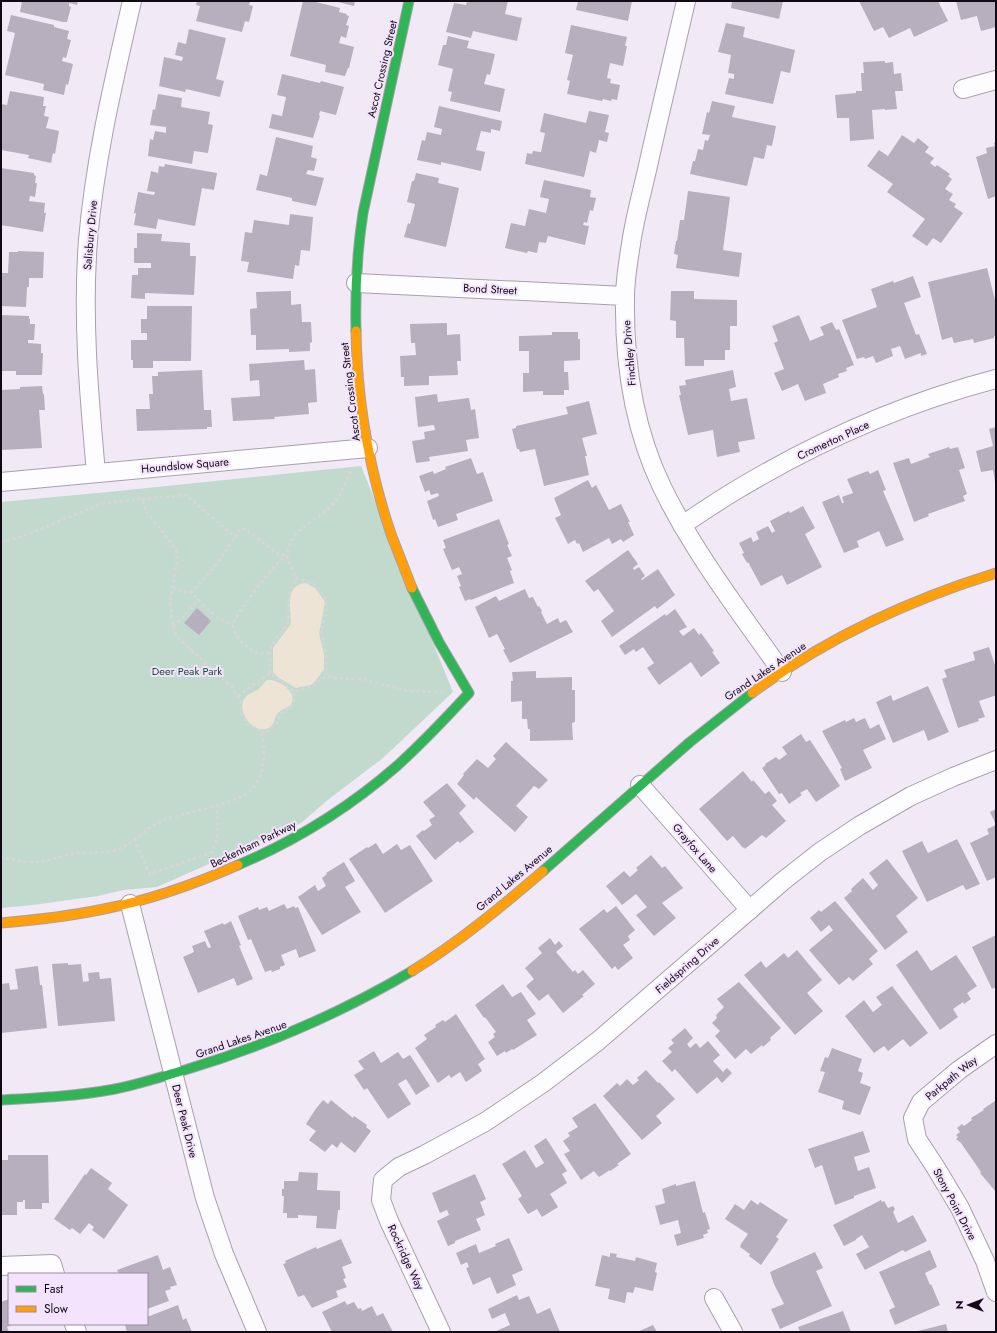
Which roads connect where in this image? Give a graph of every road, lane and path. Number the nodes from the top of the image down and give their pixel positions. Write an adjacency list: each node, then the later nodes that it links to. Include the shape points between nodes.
1 (132, 1): 10 (street, Salisbury Drive, via 107,111 96,171 88,240 87,376)
2 (409, 1): 6 (street, Ascot Crossing Street, via 367,190)
3 (686, 1): 7 (street, Finchley Drive, via 631,242)
4 (996, 80): 5 (street)
5 (963, 89)
6 (356, 283): 7 (street, Bond Street); 9 (street, Ascot Crossing Street, via 355,338)
7 (625, 296): 13 (street, Finchley Drive, via 628,368 634,404 656,473)
8 (996, 379): 13 (street, Cromerton Place, via 904,408 842,435 786,462)
9 (365, 448): 10 (street, Houndslow Square); 16 (path, via 334,502 297,532); 29 (street, Ascot Crossing Street, via 388,525 411,585 431,628)
10 (96, 473): 11 (street, Houndslow Square)
11 (1, 482)
12 (142, 499): 14 (path, via 186,495); 15 (path, via 98,505 24,536); 19 (path, via 147,513 176,550)
13 (682, 525): 25 (street, Finchley Drive)
14 (235, 537): 16 (path, via 241,528 245,529 278,554); 20 (path, via 210,571)
15 (1, 542)
16 (288, 556): 18 (path); 22 (path, via 279,562 244,605)
17 (996, 573): 25 (street, Grand Lakes Avenue, via 932,595 865,624)
18 (296, 578): 24 (path, via 289,595 288,623 272,645); 27 (path, via 314,584 326,596 327,610 321,630)
19 (173, 588): 20 (path, via 189,593); 23 (path, via 170,602)
20 (190, 591): 21 (path)
21 (198, 599): 22 (path, via 216,616); 23 (path, via 184,617)
22 (233, 625): 24 (path, via 239,640 247,647 258,654)
23 (172, 626): 30 (path, via 176,636 232,687)
24 (270, 653): 26 (path)
25 (782, 672): 33 (street, Grand Lakes Avenue, via 730,708)
26 (270, 673): 28 (path); 30 (path)
27 (327, 676): 28 (path, via 310,687); 29 (path, via 362,678 409,691)
28 (294, 692): 31 (path, via 293,705 280,714 277,724)
29 (469, 693): 37 (street, Beckenham Parkway, via 430,735 388,773 304,833 264,855 211,878 168,894)
30 (238, 696): 31 (path, via 241,712 249,725 261,731)
31 (262, 735): 34 (path, via 264,741 259,780 241,796)
32 (996, 760): 38 (street, Fieldspring Drive, via 911,796 859,826 820,852)
33 (640, 785): 38 (street, Grayfox Lane); 41 (street, Grand Lakes Avenue, via 494,912 447,948 399,979 296,1032 241,1053)
34 (216, 806): 35 (path, via 163,820); 35 (path, via 218,839 212,852 150,874)
35 (134, 840): 36 (path, via 122,848 93,854 78,853 41,862)
36 (1, 857)
37 (130, 904): 39 (street, Beckenham Parkway, via 85,914); 41 (street, Deer Peak Drive)
38 (750, 910): 44 (street, Fieldspring Drive, via 598,1041 543,1083 485,1122 399,1167)
39 (1, 923)
40 (996, 1044): 43 (street, Parkpath Way, via 959,1070 921,1102)
41 (172, 1074): 42 (street, Grand Lakes Avenue, via 133,1085 89,1093); 49 (street, Deer Peak Drive, via 205,1198 224,1254)
42 (1, 1100)
43 (913, 1118): 47 (street, Stony Point Drive, via 917,1139 960,1208)
44 (383, 1180): 50 (street, Rockridge Way, via 381,1200 386,1214)
45 (1, 1266): 46 (street)
46 (54, 1269)
47 (996, 1292)
48 (714, 1298): 51 (street)
49 (257, 1332)
50 (441, 1332)
51 (733, 1332)

